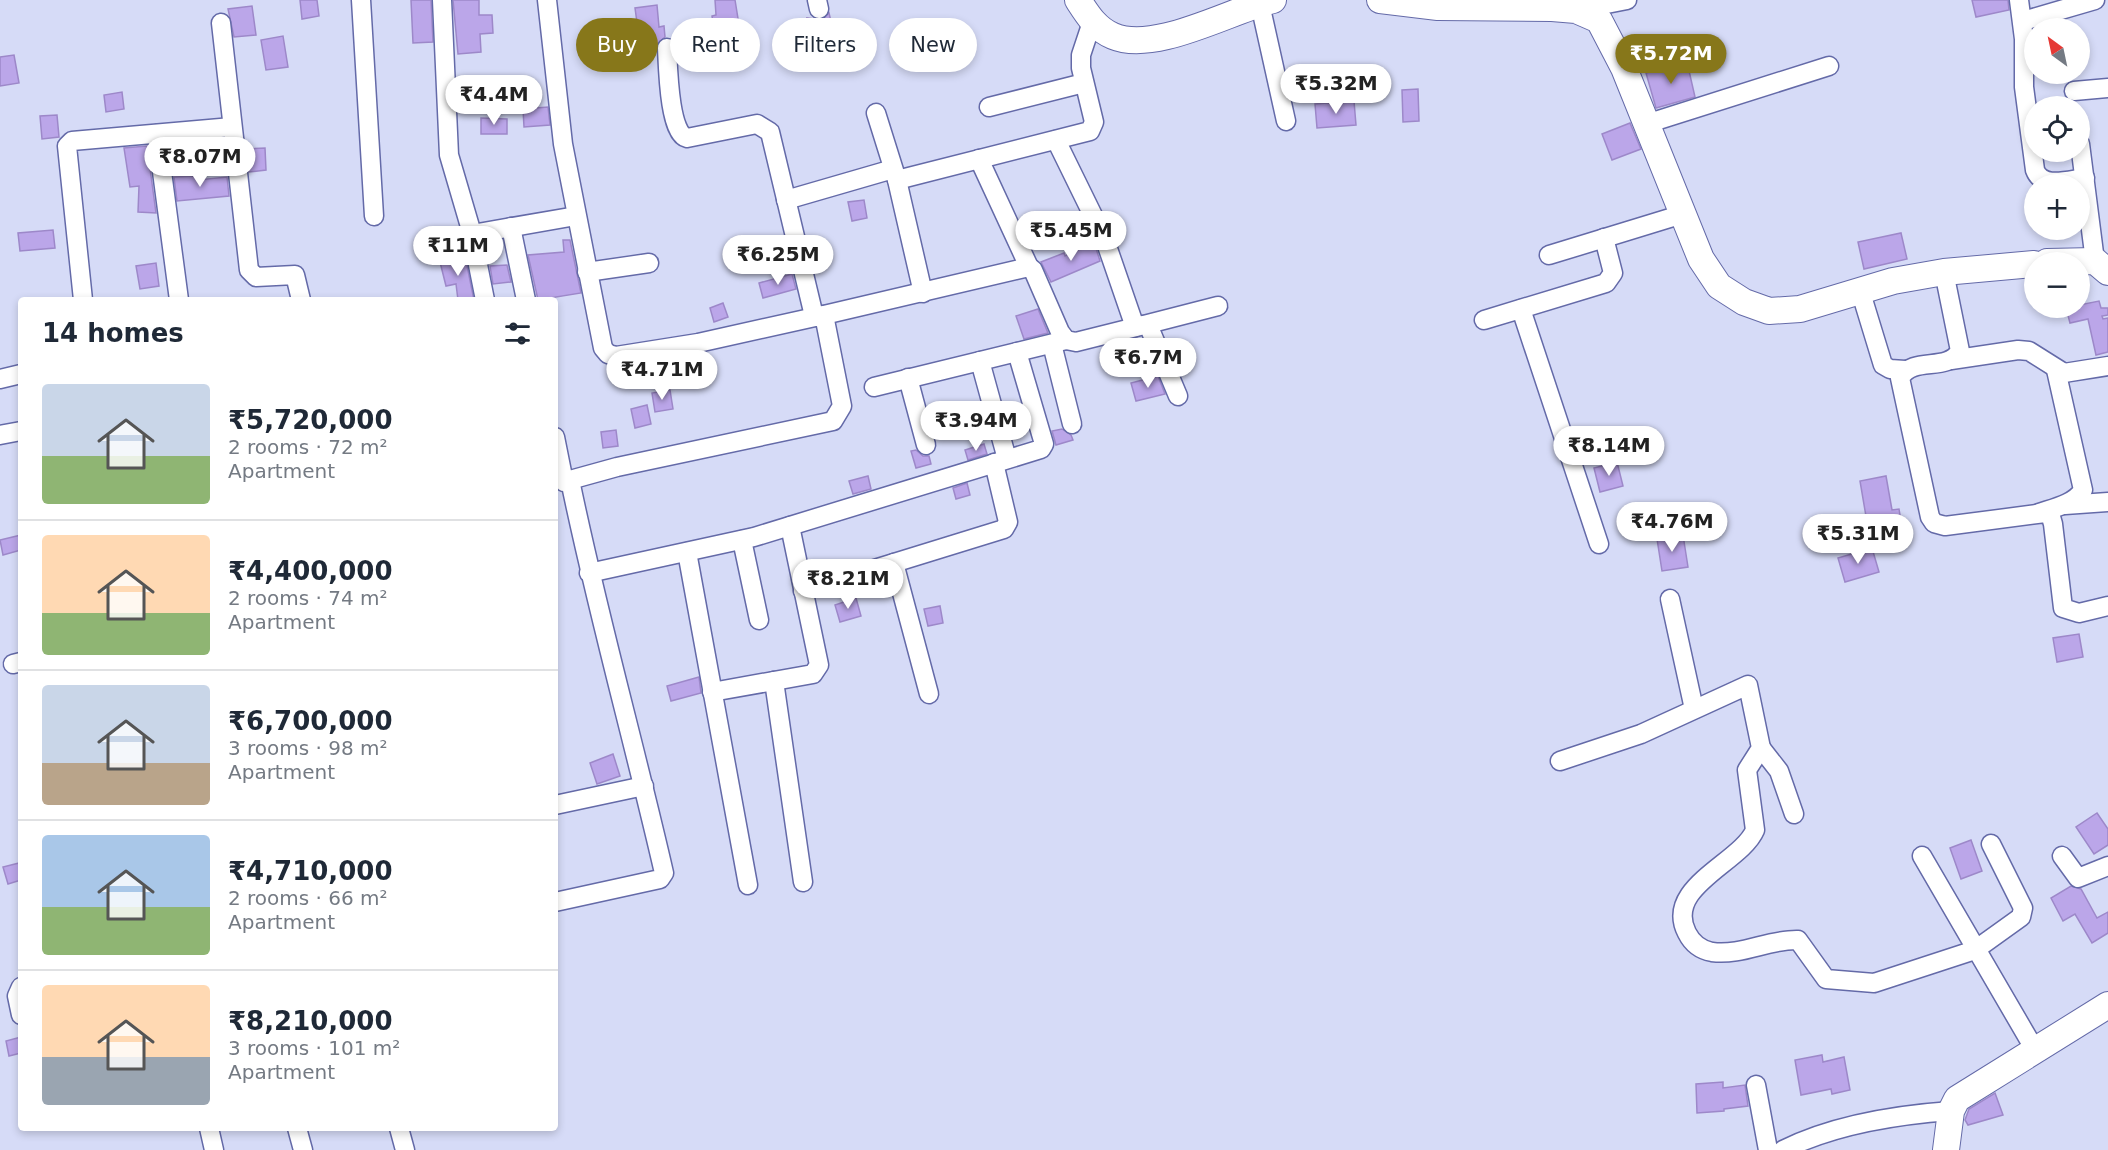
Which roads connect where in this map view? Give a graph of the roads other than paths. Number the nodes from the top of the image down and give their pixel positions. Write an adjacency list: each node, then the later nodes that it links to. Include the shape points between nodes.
1 (360, 0): 33 (street)
2 (442, 0): 36 (street, via 449,155)
3 (547, 0): 34 (street, via 563,144)
4 (1078, 0): 14 (street)
5 (1380, 0): 10 (street)
6 (1627, 0): 11 (street)
7 (2019, 0): 12 (street)
8 (2095, 0): 12 (street)
9 (1267, 2): 14 (street, via 1203,26 1146,40 1113,37); 22 (street)
10 (1433, 3): 11 (street)
11 (1576, 10): 23 (street, via 1599,20 1624,68)
12 (2023, 21): 29 (street, via 2024,87)
13 (220, 22): 24 (street)
14 (1092, 22): 17 (street, via 1081,54)
15 (667, 48): 30 (street, via 677,132 687,138 757,124 765,127 770,132)
16 (1828, 66): 23 (street)
17 (1084, 83): 20 (street); 26 (street, via 1094,127)
18 (2108, 88): 19 (street)
19 (2074, 91)
20 (989, 107)
21 (876, 113): 28 (street)
22 (1286, 122)
23 (1646, 124): 32 (street)
24 (232, 127): 25 (street); 49 (street, via 249,270 256,277 295,275)
25 (157, 134): 47 (street, via 72,141 67,146); 48 (street)
26 (1056, 140): 27 (street); 56 (street, via 1106,240)
27 (979, 159): 28 (street); 42 (street)
28 (895, 174): 30 (street); 45 (street)
29 (2036, 174)
30 (786, 200): 54 (street)
31 (2090, 204): 41 (street)
32 (1683, 214): 37 (street); 46 (street, via 1701,259 1719,286 1744,302 1769,311 1800,309)
33 (374, 216)
34 (576, 216): 35 (street); 43 (street)
35 (511, 227): 36 (street); 51 (street)
36 (472, 234): 50 (street)
37 (1604, 237): 38 (street); 53 (street, via 1613,273 1606,283)
38 (1549, 255)
39 (648, 263): 43 (street)
40 (2024, 265): 44 (street)
41 (2102, 266)
42 (1029, 267): 45 (street); 57 (street, via 1034,270 1060,332)
43 (587, 272): 54 (street, via 603,348 615,356 698,343)
44 (1944, 272): 46 (street, via 1893,281); 59 (street, via 1960,351)
45 (924, 293): 54 (street)
46 (1861, 293): 62 (street, via 1883,365)
47 (83, 297)
48 (179, 297)
49 (300, 297)
50 (484, 297)
51 (525, 297)
52 (1218, 306): 56 (street)
53 (1521, 309): 55 (street); 81 (street)
54 (819, 315): 75 (street, via 842,406 833,421)
55 (1484, 320)
56 (1140, 326): 57 (street, via 1076,342); 68 (street, via 1153,333)
57 (1059, 342): 58 (street); 69 (street)
58 (1017, 352): 60 (street); 74 (street, via 1044,444 1041,449)
59 (1951, 360): 62 (street, via 1915,364); 63 (street, via 2029,351)
60 (980, 361): 66 (street); 74 (street)
61 (2108, 366): 63 (street, via 2064,374)
62 (1905, 370): 78 (street, via 1900,384 1934,523 1945,526)
63 (2056, 370): 77 (street, via 2083,489 2079,496)
64 (18, 374): 65 (street)
65 (0, 376)
66 (908, 378): 67 (street); 72 (street)
67 (874, 387)
68 (1178, 396)
69 (1072, 424)
70 (18, 432): 71 (street)
71 (0, 435)
72 (926, 445)
73 (558, 454): 75 (street)
74 (1001, 461): 79 (street); 83 (street, via 1008,526)
75 (563, 482): 84 (street)
76 (2108, 502): 77 (street)
77 (2061, 506): 78 (street)
78 (2039, 513): 87 (street, via 2051,517 2053,524 2063,608 2079,613)
79 (790, 526): 80 (street); 85 (street)
80 (742, 540): 82 (street); 88 (street)
81 (1599, 544)
82 (687, 552): 84 (street); 90 (street)
83 (894, 563): 85 (street); 91 (street)
84 (589, 573): 95 (street)
85 (803, 591): 89 (street, via 819,665 813,674)
86 (1670, 599): 92 (street)
87 (2108, 606)
88 (759, 620)
89 (774, 681): 90 (street); 102 (street)
90 (712, 692): 103 (street)
91 (929, 694)
92 (1694, 708): 93 (street, via 1748,685); 94 (street, via 1641,734)
93 (1761, 748): 97 (street, via 1779,771); 105 (street, via 1747,770 1755,830 1747,843 1686,900 1683,922 1694,942 1709,951 1726,953 1798,940 1826,979 1867,983)
94 (1560, 761)
95 (644, 786): 96 (street); 104 (street, via 663,877)
96 (558, 804)
97 (1794, 814)
98 (1991, 844): 105 (street, via 2024,913)
99 (1922, 856): 105 (street)
100 (2062, 856): 101 (street, via 2078,878)
101 (2108, 866)
102 (802, 882)
103 (748, 885)
104 (558, 901)
105 (1979, 956): 107 (street)
106 (2108, 1005): 107 (street)
107 (2035, 1050): 109 (street, via 1957,1099)
108 (1756, 1085): 116 (street)
109 (1951, 1111): 117 (street, via 1907,1114 1814,1137); 118 (street)
110 (210, 1131): 113 (street)
111 (298, 1131): 114 (street)
112 (400, 1131): 115 (street)
113 (214, 1150)
114 (303, 1150)
115 (405, 1150)
116 (1768, 1150)
117 (1783, 1150)
118 (1946, 1150)

